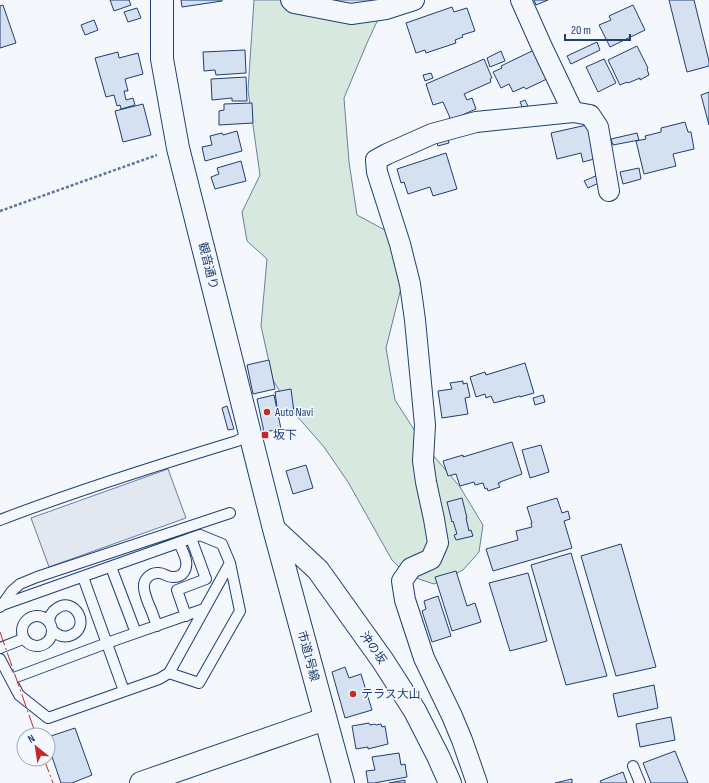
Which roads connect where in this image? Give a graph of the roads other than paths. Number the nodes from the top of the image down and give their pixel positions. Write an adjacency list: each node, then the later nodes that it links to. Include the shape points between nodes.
1 (162, 0): 7 (main road, 観音通り, via 162,60 178,148)
2 (291, 0): 3 (street, via 294,3 351,14 386,9)
3 (414, 0)
4 (521, 0): 5 (street)
5 (573, 112): 6 (street, via 590,115 598,127); 36 (street, via 476,122 432,134 376,160 377,172 410,284 425,426 423,461 438,543 431,559 411,568 402,581 405,600 424,658 452,716)
6 (609, 190)
7 (250, 434): 9 (lane, via 238,441 143,470); 10 (main road, 観音通り)
8 (230, 513): 16 (lane, via 37,577 20,584)
9 (0, 520)
10 (274, 529): 31 (main road, 市道1号線); 35 (main road, 沖の坂, via 318,570 383,661 415,711)
11 (191, 538): 12 (lane); 13 (lane, via 200,535 222,544); 20 (lane, via 206,579 176,590)
12 (179, 543): 14 (lane); 22 (lane, via 186,562 183,573 172,578 161,573 153,573 144,584 144,592)
13 (230, 563): 18 (lane); 28 (lane, via 240,611 199,683)
14 (111, 567): 15 (lane); 23 (lane)
15 (83, 577): 16 (lane); 17 (lane)
16 (1, 606)
17 (93, 606): 19 (lane); 25 (lane)
18 (204, 609): 20 (lane); 28 (lane)
19 (79, 615): 21 (lane, via 68,606 58,607 52,612); 21 (lane, via 79,628 72,635 59,636)
20 (186, 616): 22 (lane)
21 (51, 626): 24 (lane, via 50,639 42,645 33,646); 24 (lane, via 44,617 31,617 25,621 22,628)
22 (157, 626): 23 (lane)
23 (136, 633): 25 (lane)
24 (23, 639): 26 (lane)
25 (107, 643): 29 (lane); 30 (lane)
26 (0, 648)
27 (0, 659): 29 (lane)
28 (168, 673): 30 (lane, via 159,679)
29 (11, 679): 30 (lane, via 19,695 48,718)
30 (124, 691)
31 (325, 719): 33 (main road); 34 (main road, 市道1号線)
32 (633, 766): 37 (lane)
33 (141, 783)
34 (343, 783)
35 (450, 783)
36 (477, 783)
37 (640, 783)

